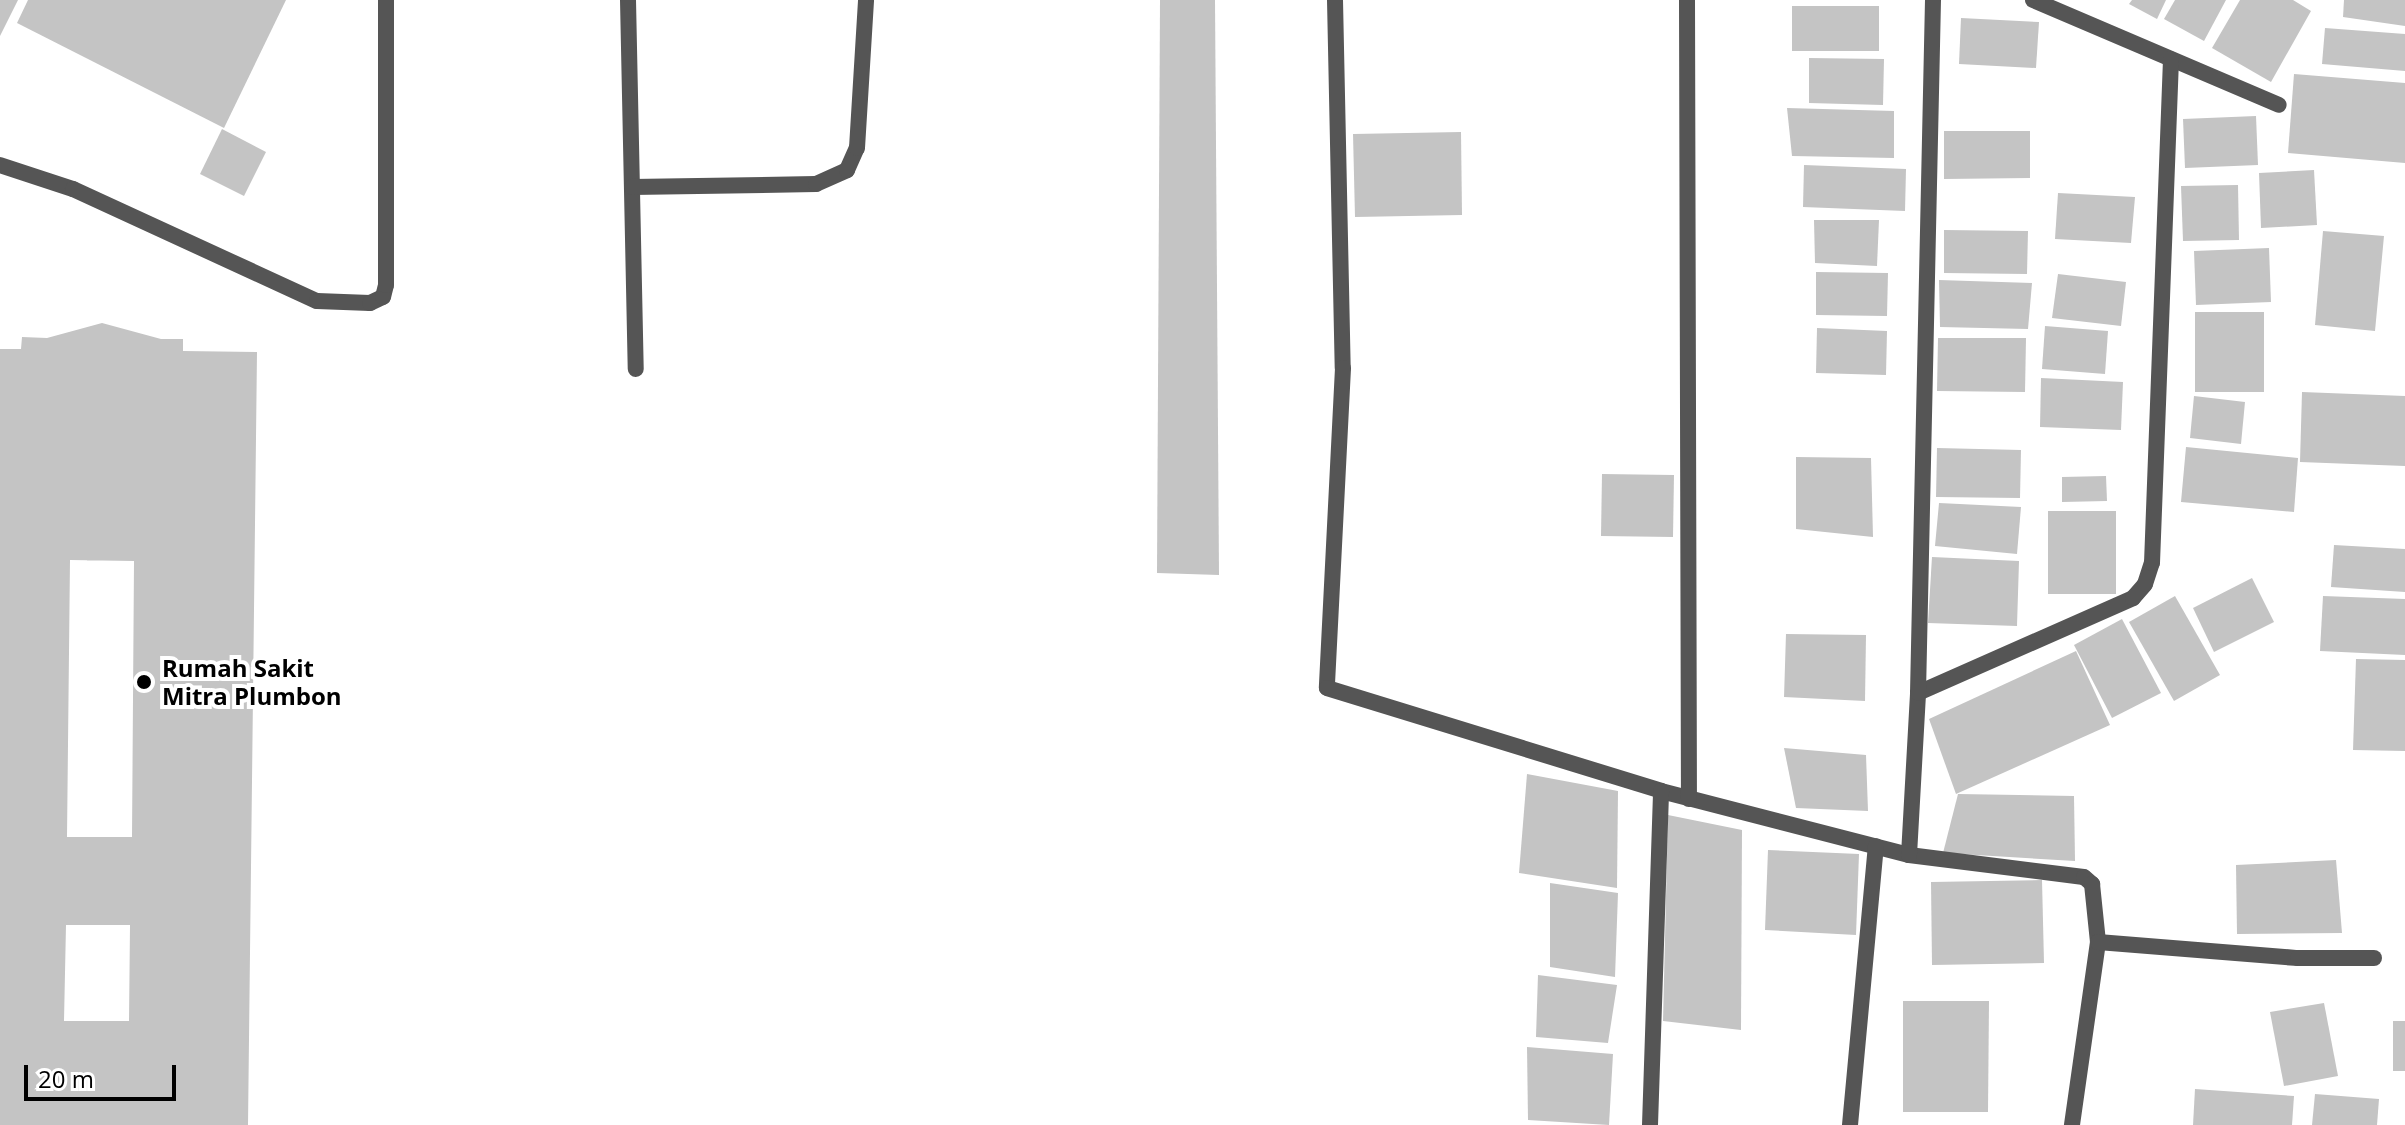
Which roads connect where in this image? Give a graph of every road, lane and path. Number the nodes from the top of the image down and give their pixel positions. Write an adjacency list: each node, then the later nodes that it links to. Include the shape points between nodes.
1 (386, 0): 10 (street, via 386,285 383,297 370,303 317,301 73,189)
2 (628, 0): 11 (street)
3 (866, 0): 11 (street, via 857,148 847,170 816,184)
4 (1335, 0): 14 (street, via 1343,368 1327,688)
5 (1687, 0): 15 (street)
6 (1933, 0): 13 (street)
7 (2033, 0): 8 (street)
8 (2171, 59): 9 (street); 13 (street, via 2152,563 2145,584 2133,598)
9 (2279, 105)
10 (0, 165)
11 (632, 187): 12 (street)
12 (636, 369)
13 (1918, 693): 17 (street)
14 (1661, 791): 15 (street); 20 (street)
15 (1689, 799): 16 (street)
16 (1876, 846): 17 (street); 21 (street)
17 (1909, 855): 18 (street, via 2084,877 2094,894)
18 (2098, 942): 19 (street, via 2298,958); 22 (street)
19 (2374, 958)
20 (1650, 1125)
21 (1850, 1125)
22 (2072, 1125)

